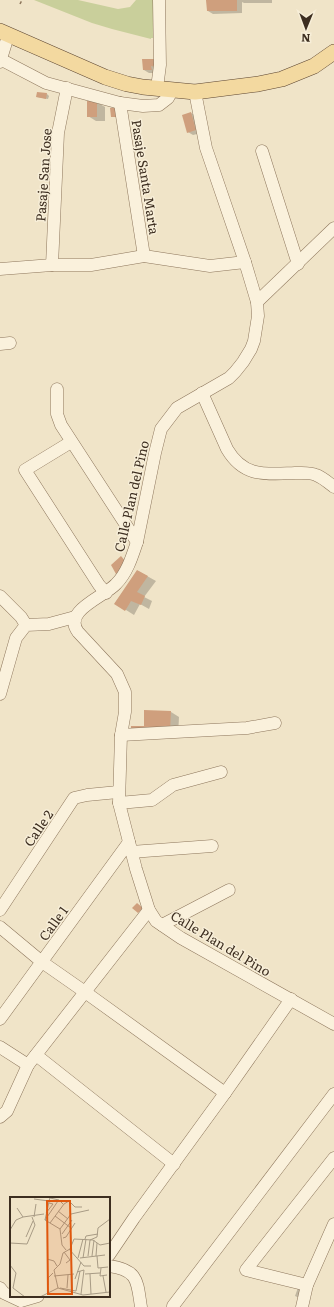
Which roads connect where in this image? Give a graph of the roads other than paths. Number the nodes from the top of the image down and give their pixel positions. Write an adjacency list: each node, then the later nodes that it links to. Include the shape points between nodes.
1 (160, 0): 6 (street)
2 (4, 34): 4 (street); 6 (main road, via 105,77 127,84)
3 (334, 52): 8 (main road, via 314,66 282,79)
4 (0, 60): 5 (street, via 46,83)
5 (67, 88): 9 (street); 15 (street, Pasaje San Jose, via 58,133)
6 (158, 88): 7 (main road)
7 (173, 89): 8 (main road); 9 (street, via 168,98 159,105)
8 (195, 92): 13 (street, Calle Plan del Pino, via 206,148)
9 (120, 103): 12 (street, Pasaje Santa Marta)
10 (262, 151): 14 (street)
11 (334, 228): 14 (street)
12 (144, 256): 13 (street, via 210,266); 15 (street, via 91,265)
13 (245, 262): 17 (street, Calle Plan del Pino)
14 (298, 264): 17 (street)
15 (52, 265): 16 (street)
16 (0, 269)
17 (257, 302): 19 (street, Calle Plan del Pino, via 258,316 254,341 248,354 229,378)
18 (57, 389): 20 (street, via 57,414)
19 (202, 393): 21 (street, via 231,457 249,471 261,474 316,475); 22 (street, Calle Plan del Pino, via 176,408 161,429)
20 (72, 442): 22 (street); 23 (street, via 25,470)
21 (334, 487)
22 (137, 542): 23 (street, Calle Plan del Pino, via 123,576)
23 (106, 593): 25 (street, Calle Plan del Pino, via 80,610)
24 (0, 596): 26 (street, via 22,617)
25 (75, 617): 26 (street, via 48,624); 29 (street, Calle Plan del Pino, via 75,628 117,674 125,692 126,703)
26 (26, 625): 27 (street, via 16,638)
27 (0, 694)
28 (275, 723): 29 (street, via 247,728)
29 (121, 735): 31 (street, Calle Plan del Pino)
30 (221, 772): 31 (street, Calle 2, via 173,785 152,800)
31 (118, 798): 33 (street, Calle Plan del Pino); 35 (street, Calle 2, via 87,795 74,798)
32 (212, 846): 33 (street)
33 (130, 847): 36 (street, Calle Plan del Pino); 39 (street, Calle 1)
34 (229, 890): 37 (street)
35 (0, 910)
36 (149, 910): 37 (street, Calle Plan del Pino); 40 (street)
37 (162, 925): 41 (street, Calle Plan del Pino, via 229,966)
38 (0, 927): 39 (street)
39 (42, 962): 40 (street); 42 (street, Calle 1)
40 (85, 992): 45 (street); 47 (street)
41 (291, 999): 43 (street, Calle Plan del Pino); 47 (street)
42 (0, 1019)
43 (334, 1024)
44 (0, 1047): 46 (street)
45 (36, 1055): 46 (street); 51 (street)
46 (28, 1065): 49 (street, via 7,1111)
47 (225, 1093): 51 (street)
48 (334, 1094): 60 (street)
49 (0, 1117)
50 (334, 1158): 55 (street, via 246,1270)
51 (174, 1164): 53 (street)
52 (334, 1224): 55 (street)
53 (110, 1254)
54 (110, 1266): 61 (street, via 125,1269 132,1274 138,1284)
55 (307, 1285): 62 (street)
56 (0, 1288): 57 (street)
57 (10, 1296)
58 (12, 1297): 59 (street, via 21,1301)
59 (35, 1297)
60 (172, 1306)
61 (141, 1307)
62 (302, 1307)

